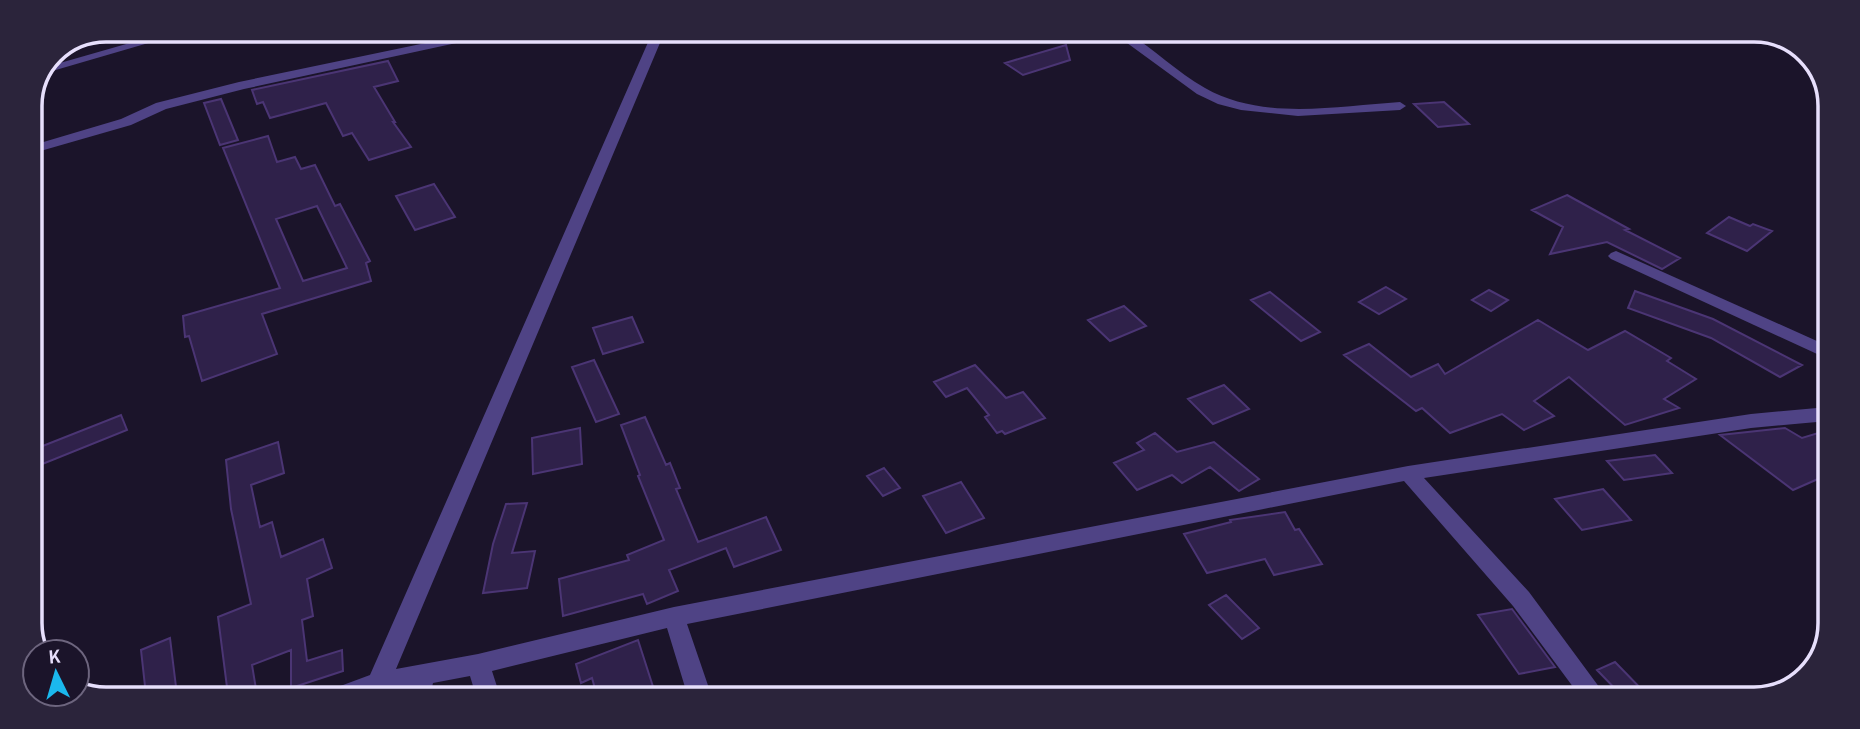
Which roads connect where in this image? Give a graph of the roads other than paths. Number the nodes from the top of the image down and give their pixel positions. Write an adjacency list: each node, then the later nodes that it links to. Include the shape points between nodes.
1 (145, 42): 5 (street)
2 (447, 42): 7 (street, via 161,106 126,122)
3 (654, 42): 15 (street)
4 (1135, 42): 6 (street, via 1203,93 1251,109 1276,112)
5 (56, 68)
6 (1400, 106)
7 (42, 146)
8 (1616, 256): 9 (street)
9 (1818, 348)
10 (1818, 415): 11 (street)
11 (1408, 473): 12 (street); 19 (street, via 1521,599)
12 (674, 617): 13 (street); 18 (street)
13 (478, 664): 14 (street); 17 (street)
14 (421, 685): 16 (street)
15 (377, 687)
16 (403, 687)
17 (485, 687)
18 (697, 687)
19 (1587, 687)

